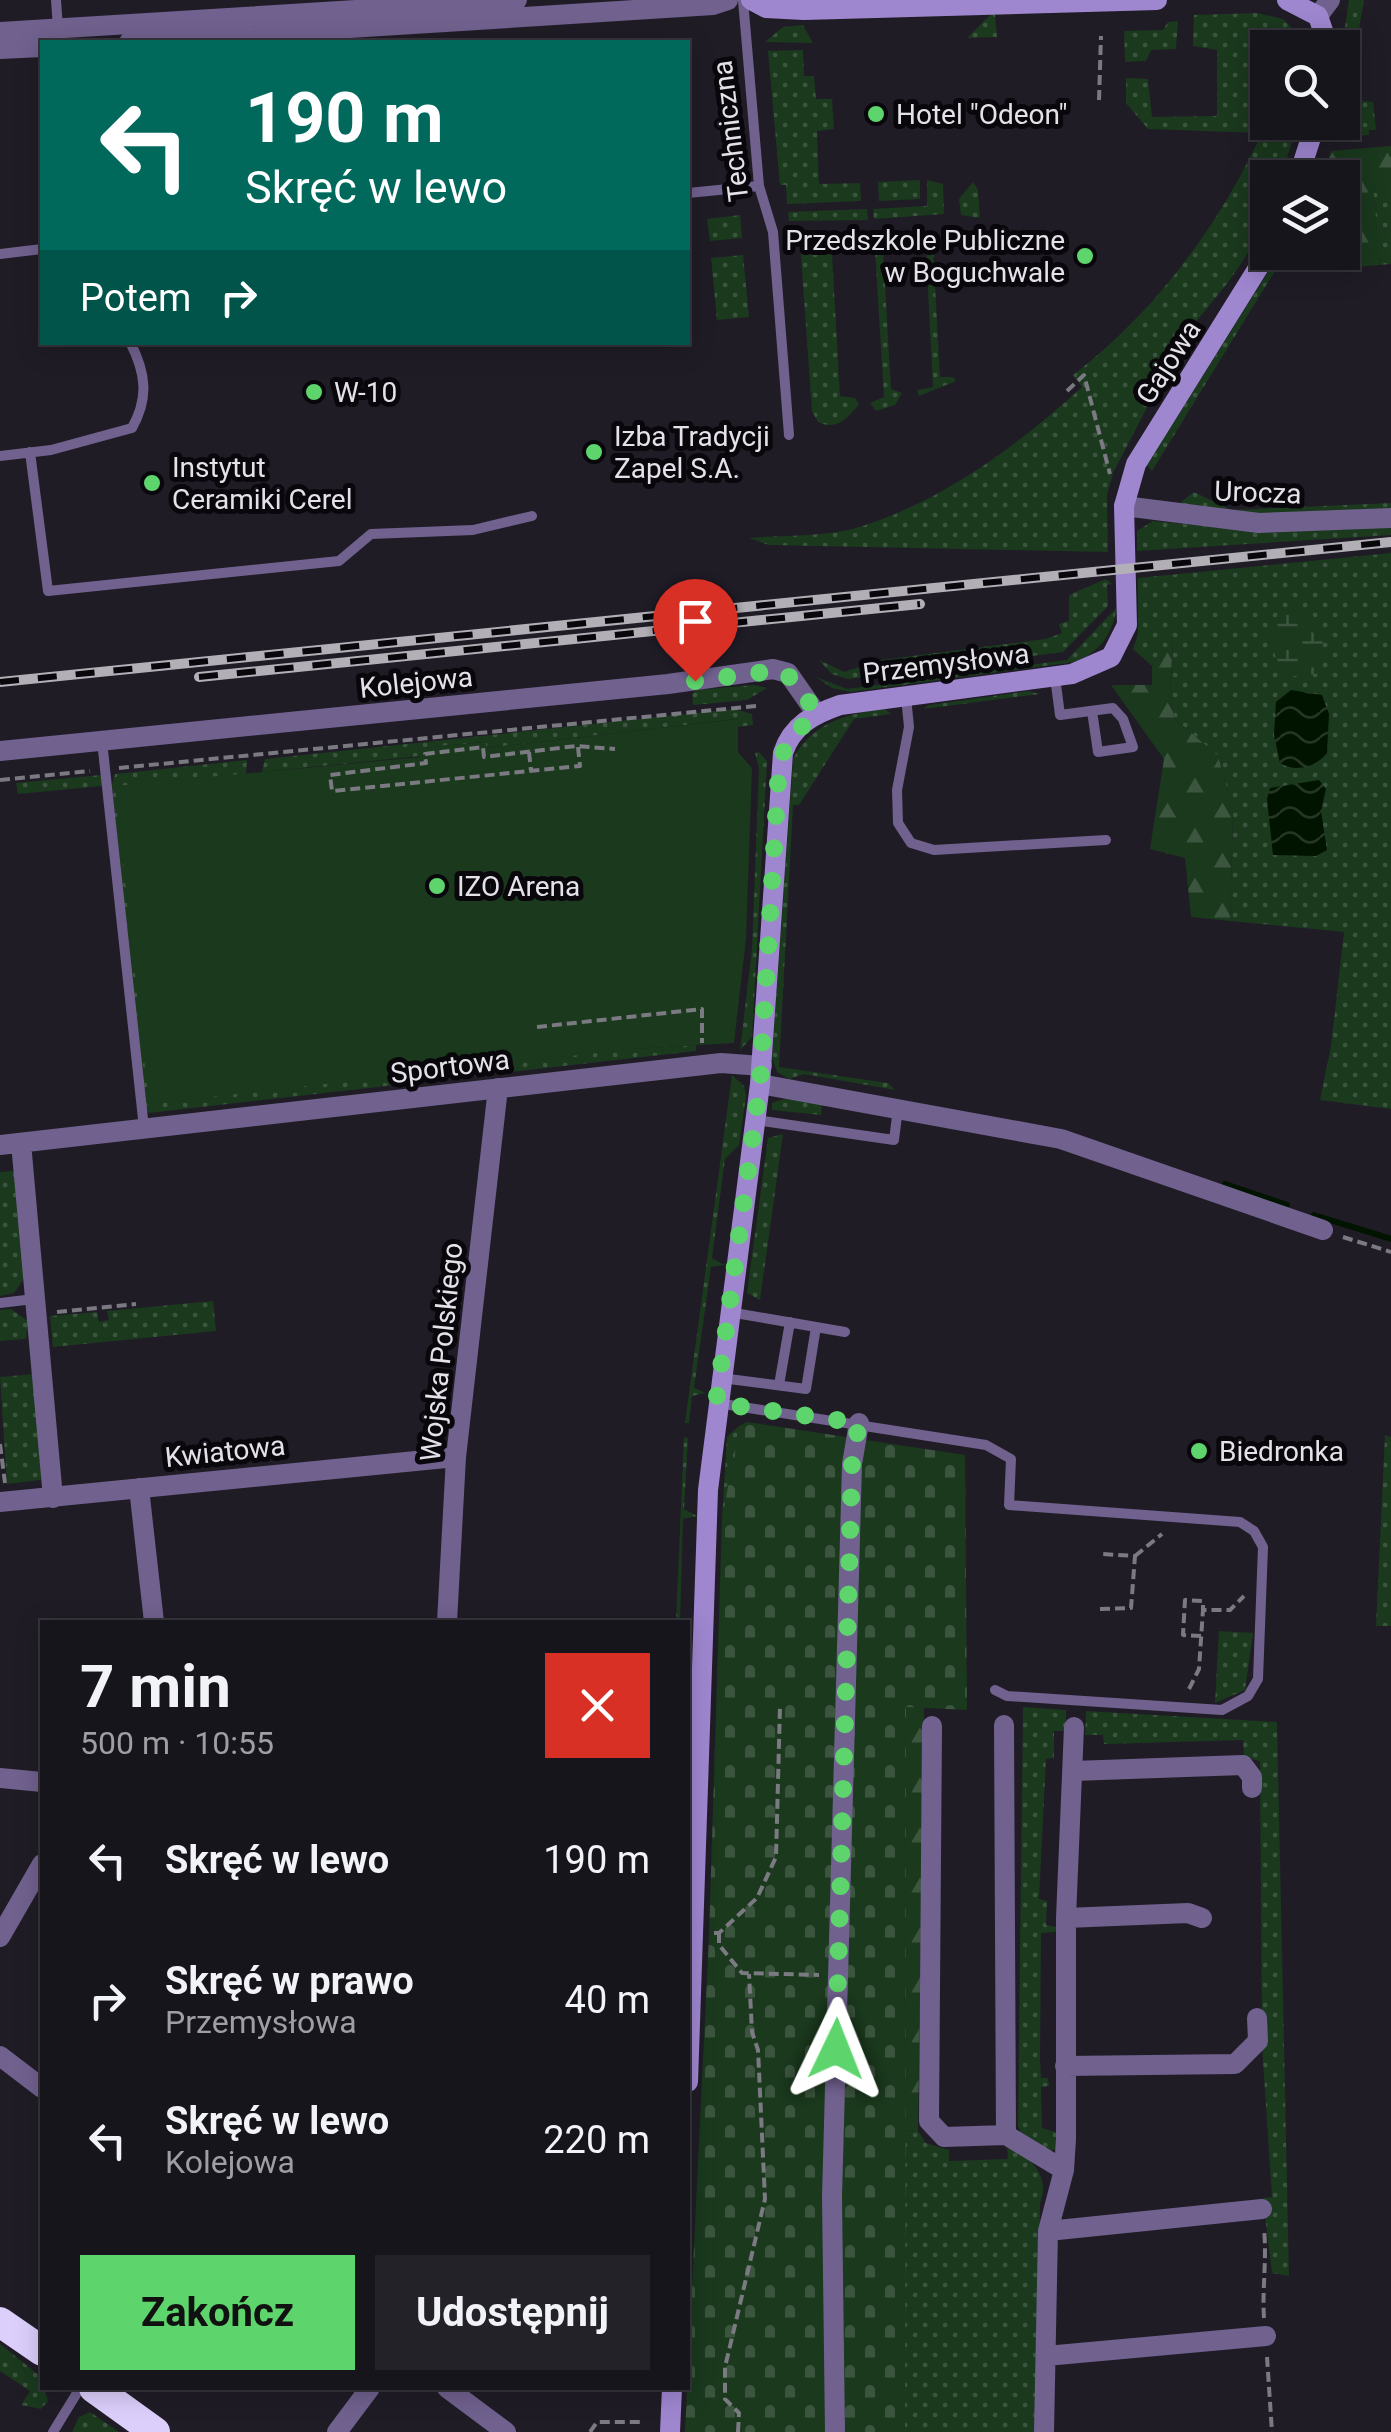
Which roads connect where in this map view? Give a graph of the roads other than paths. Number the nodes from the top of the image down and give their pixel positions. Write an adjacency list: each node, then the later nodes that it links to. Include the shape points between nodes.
1 (56, 0): 11 (lane)
2 (517, 0): 12 (street)
3 (728, 0): 8 (street)
4 (743, 0): 19 (lane, Techniczna)
5 (751, 0): 6 (street, via 766,8 804,10)
6 (1157, 0)
7 (1287, 0): 9 (street)
8 (614, 6): 10 (street)
9 (1324, 8)
10 (530, 9): 12 (street)
11 (58, 28): 13 (street); 14 (street)
12 (285, 30): 15 (street)
13 (0, 32)
14 (86, 34): 15 (street)
15 (186, 34): 16 (street)
16 (143, 40)
17 (40, 47): 18 (street)
18 (0, 49)
19 (759, 186): 20 (lane); 25 (lane, Techniczna, via 772,232)
20 (690, 194)
21 (40, 249): 22 (lane)
22 (0, 254)
23 (1257, 270): 28 (street, Gajowa, via 1136,464)
24 (132, 345): 26 (lane, via 142,364 145,405 132,428)
25 (789, 435)
26 (30, 452): 27 (lane); 29 (lane, via 48,591 339,562 371,534 473,530)
27 (0, 456)
28 (1124, 506): 30 (street, Urocza, via 1258,523); 31 (street, Przemysłowa, via 1124,638 1104,662)
29 (532, 516)
30 (1391, 518)
31 (1054, 677): 32 (street, Przemysłowa); 33 (lane, via 1060,714)
32 (906, 696): 34 (street, Przemysłowa); 37 (lane, via 898,823 911,843 934,850)
33 (1092, 711): 33 (lane, via 1113,708 1133,746 1098,752)
34 (816, 713): 35 (street, Kolejowa, via 788,673 773,669); 38 (street, via 787,741 779,766)
35 (102, 741): 36 (street, Kolejowa); 42 (lane)
36 (0, 752)
37 (1106, 840)
38 (761, 1075): 39 (street, Sportowa, via 721,1063); 40 (street, Sportowa); 41 (street)
39 (498, 1088): 42 (street, Sportowa); 55 (street, Wojska Polskiego)
40 (898, 1107): 41 (lane, via 894,1140); 44 (street, Sportowa, via 1062,1139)
41 (756, 1120): 47 (street)
42 (144, 1129): 43 (street, Sportowa)
43 (11, 1144): 46 (street)
44 (1322, 1230)
45 (0, 1302): 46 (lane)
46 (41, 1306): 57 (street)
47 (729, 1312): 48 (lane); 51 (street)
48 (790, 1322): 49 (lane); 52 (lane)
49 (816, 1327): 50 (lane); 52 (lane, via 806,1389)
50 (845, 1332)
51 (720, 1378): 52 (lane); 53 (street)
52 (779, 1386)
53 (716, 1403): 54 (lane); 74 (street)
54 (859, 1423): 61 (lane, via 967,1440 1011,1459 1009,1505 1240,1522 1254,1531 1262,1548 1258,1679 1236,1705 1222,1710 1118,1704); 96 (street, via 852,1464 832,2197)
55 (456, 1456): 56 (street, Kwiatowa); 60 (street, Wojska Polskiego)
56 (139, 1488): 57 (street, Kwiatowa); 59 (street)
57 (52, 1490): 58 (street, Kwiatowa)
58 (0, 1502)
59 (154, 1620)
60 (447, 1620)
61 (995, 1690)
62 (1004, 1725): 78 (street)
63 (932, 1726): 78 (street, via 930,2121 944,2137)
64 (1074, 1727): 65 (street)
65 (1073, 1771): 68 (street, via 1242,1765); 70 (street)
66 (0, 1778): 67 (street)
67 (40, 1782)
68 (1252, 1788)
69 (40, 1867): 72 (street)
70 (1066, 1918): 71 (street); 76 (street)
71 (1202, 1918)
72 (0, 1937)
73 (1258, 2018): 76 (street, via 1258,2041 1235,2064)
74 (690, 2023)
75 (0, 2056): 77 (street)
76 (1065, 2066): 79 (street)
77 (40, 2086)
78 (1006, 2135): 79 (street)
79 (1064, 2170): 81 (street)
80 (1262, 2209): 81 (street)
81 (1048, 2230): 85 (street)
82 (0, 2322): 84 (highway)
83 (1266, 2336): 85 (street)
84 (40, 2350)
85 (1046, 2356): 97 (street)
86 (79, 2390): 91 (lane)
87 (97, 2390): 92 (highway)
88 (368, 2390): 93 (street)
89 (450, 2390): 94 (street)
90 (672, 2390): 95 (street)
91 (53, 2432)
92 (155, 2432)
93 (337, 2432)
94 (506, 2432)
95 (670, 2432)
96 (836, 2432)
97 (1044, 2432)

